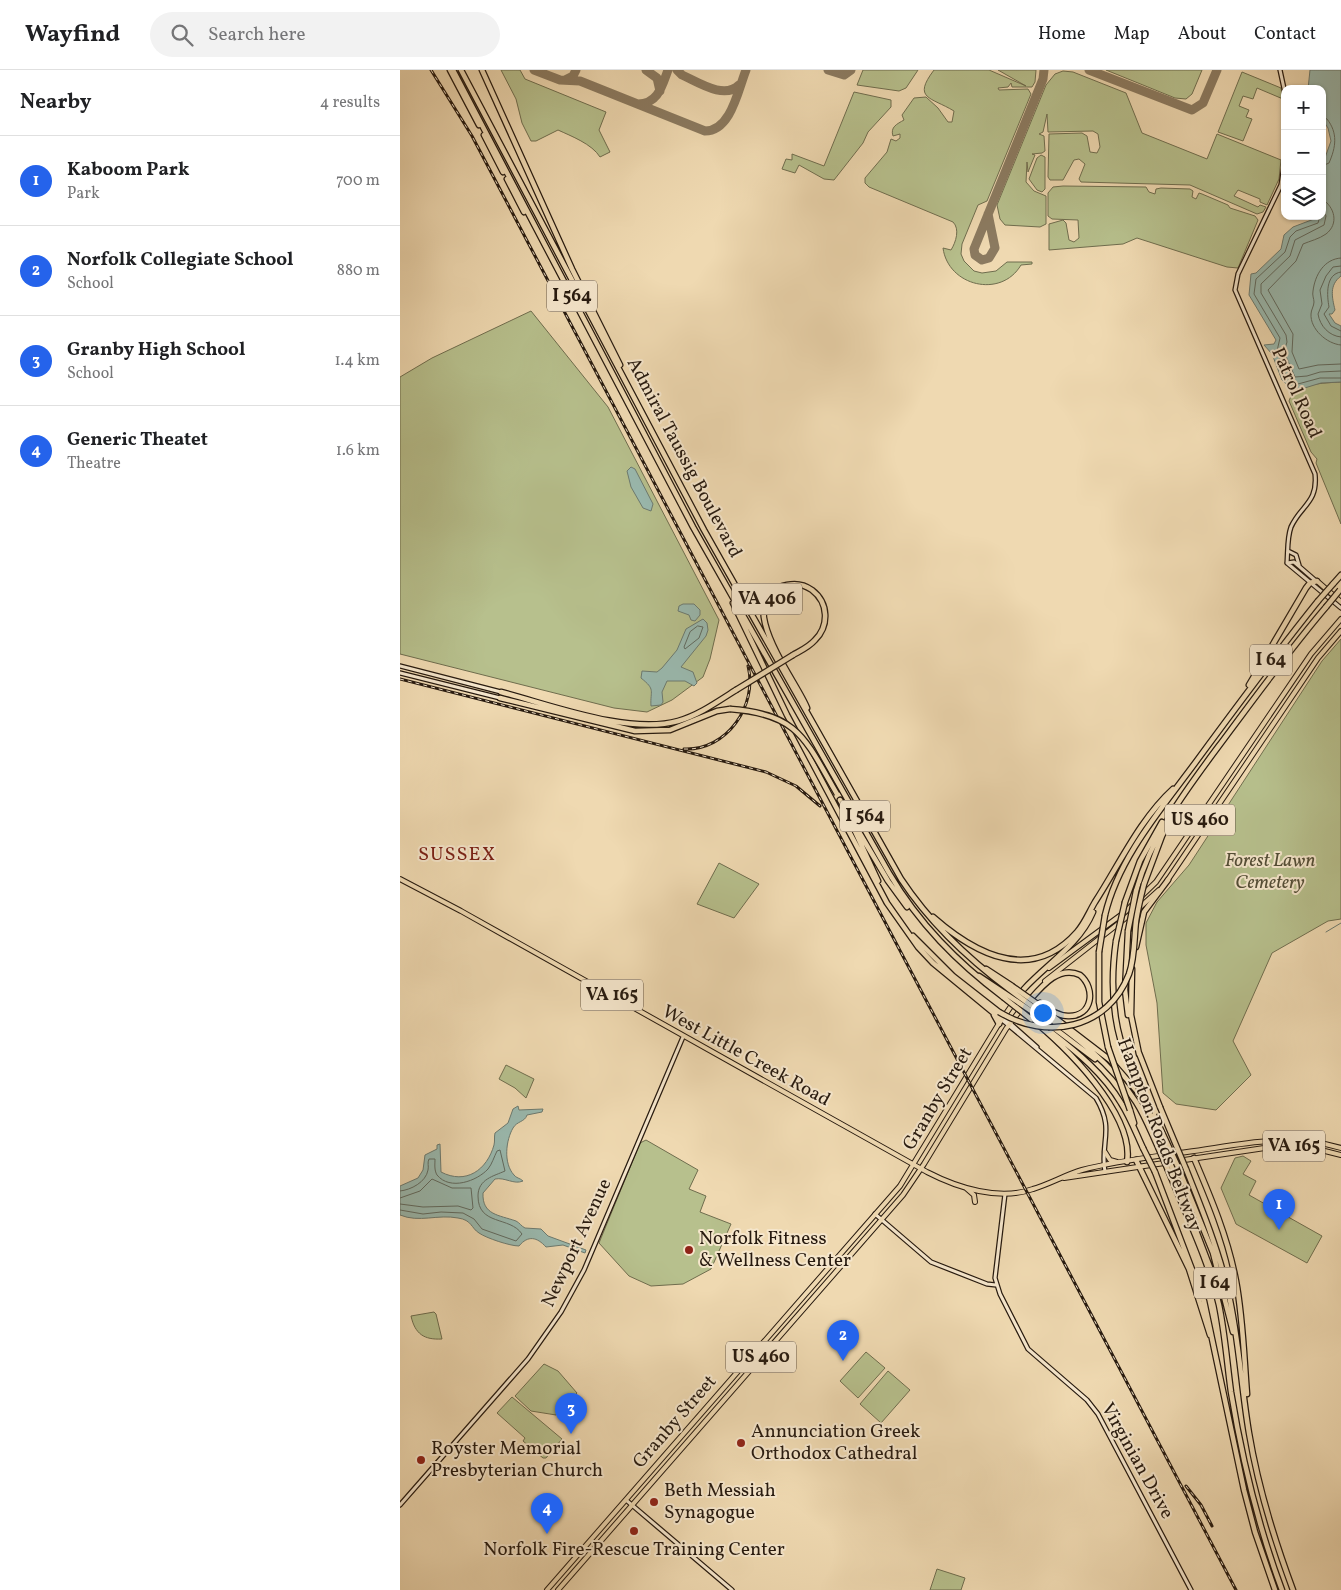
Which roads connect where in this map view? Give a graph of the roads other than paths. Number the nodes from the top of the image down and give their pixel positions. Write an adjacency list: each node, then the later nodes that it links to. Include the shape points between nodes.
1 (452, 70): 8 (highway, Admiral Taussig Boulevard / I 564); 8 (highway)
2 (461, 70): 7 (highway, Admiral Taussig Boulevard / I 564)
3 (482, 70): 7 (highway)
4 (1280, 70): 5 (street)
5 (1283, 85)
6 (1283, 175): 10 (street, Patrol Road, via 1281,185 1238,274 1235,290 1315,474 1313,496 1293,524)
7 (630, 389): 26 (highway, Admiral Taussig Boulevard / I 564, via 704,530)
8 (690, 521): 9 (highway, Admiral Taussig Boulevard / I 564)
9 (693, 527): 35 (highway, via 787,715); 36 (highway, via 889,873)
10 (1288, 551): 11 (street, Patrol Road); 12 (street, via 1296,554)
11 (1287, 563): 12 (street, via 1294,561); 15 (street)
12 (1299, 566): 14 (street)
13 (1341, 575): 25 (highway, Hampton Roads Beltway / I 64, bridge)
14 (1317, 581): 15 (highway); 17 (main road)
15 (1310, 583): 18 (street); 25 (highway)
16 (1341, 589): 28 (highway, Hampton Roads Beltway / I 64, bridge, via 1278,666)
17 (1341, 602)
18 (1341, 608)
19 (1341, 619): 38 (main road, Granby Street / US 460, via 1307,661 1156,882 1125,912)
20 (1341, 631): 32 (main road, Granby Street / US 460, via 1318,658)
21 (400, 666): 23 (street, VA 406)
22 (400, 673): 24 (street)
23 (501, 692): 26 (highway, VA 406, bridge, via 623,724 667,724 688,718 736,690 793,655 818,637 826,616 824,606 810,588 794,584 783,586 769,596 764,606 763,623 768,638 804,701)
24 (500, 698): 30 (highway, bridge, via 635,731 670,730 730,709 762,713 792,727 810,747)
25 (1226, 721): 27 (highway, Hampton Roads Beltway / I 64)
26 (813, 723): 34 (highway, Admiral Taussig Boulevard / I 564, via 898,874)
27 (1180, 783): 33 (highway, via 1144,825); 46 (highway, Hampton Roads Beltway / I 64, bridge, via 1131,854 1117,881 1105,915 1099,952 1099,1002 1108,1048)
28 (1191, 785): 29 (highway, Hampton Roads Beltway / I 64); 37 (highway, bridge, via 1162,836 1144,884 1131,967 1122,989 1106,1008 1087,1020 1057,1028 1029,1026 999,1012 953,976)
29 (1181, 798): 45 (highway, Hampton Roads Beltway / I 64, bridge, via 1150,851 1136,891 1128,931 1125,995); 58 (highway, I 64, bridge, via 1140,861 1125,902 1116,941 1113,991 1122,1048)
30 (840, 800): 35 (highway); 36 (highway, via 888,881 907,908)
31 (400, 879): 44 (main road, West Little Creek Road / VA 165)
32 (1168, 880): 40 (main road, Granby Street / US 460, via 1141,906 1062,966); 45 (highway, via 1146,908 1140,923 1131,975 1130,999)
33 (1099, 897): 34 (highway, via 1079,930 1065,943 1047,954 1019,959 992,956 971,947); 38 (highway, via 1081,934)
34 (921, 906): 39 (highway, via 952,941)
35 (896, 916): 37 (highway)
36 (923, 923): 39 (highway, via 965,967)
37 (905, 928): 42 (highway, via 933,964)
38 (1024, 989): 42 (main road, Granby Street / US 460)
39 (1008, 992): 40 (highway, bridge); 41 (highway, bridge); 41 (highway, bridge, via 1030,998)
40 (1018, 1011): 41 (highway, bridge); 41 (highway, via 1060,973 1080,974 1090,986 1089,1002 1077,1014); 43 (main road, Granby Street / US 460)
41 (1035, 1011): 46 (highway, via 1107,1084 1122,1104); 53 (highway, via 1100,1090 1126,1140); 58 (highway, bridge, via 1116,1075 1136,1103); 58 (highway, bridge, via 1110,1060 1132,1084 1154,1115)
42 (1001, 1020): 43 (street); 54 (main road, Granby Street / US 460)
43 (1009, 1024): 48 (street, via 1096,1098 1106,1121); 57 (main road, Granby Street / US 460)
44 (683, 1037): 54 (main road, West Little Creek Road / VA 165); 73 (street, Newport Avenue, via 584,1270 561,1312 527,1360)
45 (1139, 1054): 67 (highway, Hampton Roads Beltway / I 64, bridge, via 1219,1257)
46 (1144, 1148): 68 (highway, Hampton Roads Beltway / I 64, bridge, via 1199,1284)
47 (1341, 1148): 49 (main road, VA 165, via 1287,1139)
48 (1105, 1152): 53 (main road, via 1110,1160); 55 (street)
49 (1188, 1152): 51 (main road); 52 (main road, VA 165)
50 (1341, 1155): 51 (main road, VA 165, via 1321,1149 1289,1146)
51 (1194, 1158): 56 (main road, VA 165); 71 (highway, via 1220,1222 1236,1281 1246,1394)
52 (1136, 1160): 53 (main road, VA 165); 56 (highway)
53 (1127, 1162): 55 (main road, VA 165)
54 (914, 1165): 57 (main road, West Little Creek Road / VA 165); 64 (main road, Granby Street / US 460)
55 (1104, 1166): 59 (street); 60 (main road, VA 165, via 1071,1173)
56 (1139, 1166): 59 (main road, VA 165); 68 (highway, via 1189,1269)
57 (921, 1168): 61 (main road, VA 165); 65 (main road, Granby Street / US 460)
58 (1173, 1170): 67 (highway, via 1218,1268); 80 (highway, via 1215,1290 1254,1505)
59 (1105, 1172): 60 (main road, VA 165)
60 (1064, 1178): 62 (main road, VA 165)
61 (964, 1187): 62 (main road, VA 165); 63 (main road, via 974,1195)
62 (1006, 1194): 66 (street, Virginian Drive)
63 (975, 1202)
64 (875, 1214): 65 (street); 69 (main road, Granby Street / US 460)
65 (882, 1220): 66 (street, via 931,1262); 70 (main road, Granby Street / US 460)
66 (996, 1285): 78 (street, Virginian Drive, via 1028,1349 1087,1400 1098,1414)
67 (1238, 1348): 71 (highway, Hampton Roads Beltway / I 64)
68 (1216, 1356): 79 (highway, Hampton Roads Beltway / I 64, via 1246,1499)
69 (676, 1442): 70 (main road); 72 (main road, Granby Street / US 460)
70 (682, 1448): 74 (main road, Granby Street / US 460)
71 (1258, 1478): 81 (highway, Hampton Roads Beltway / I 64)
72 (626, 1500): 74 (street); 75 (main road, Granby Street / US 460)
73 (400, 1505)
74 (632, 1505): 76 (main road, Granby Street / US 460); 77 (street)
75 (547, 1590)
76 (558, 1590)
77 (732, 1590)
78 (1191, 1590)
79 (1276, 1590)
80 (1282, 1590)
81 (1293, 1590)

